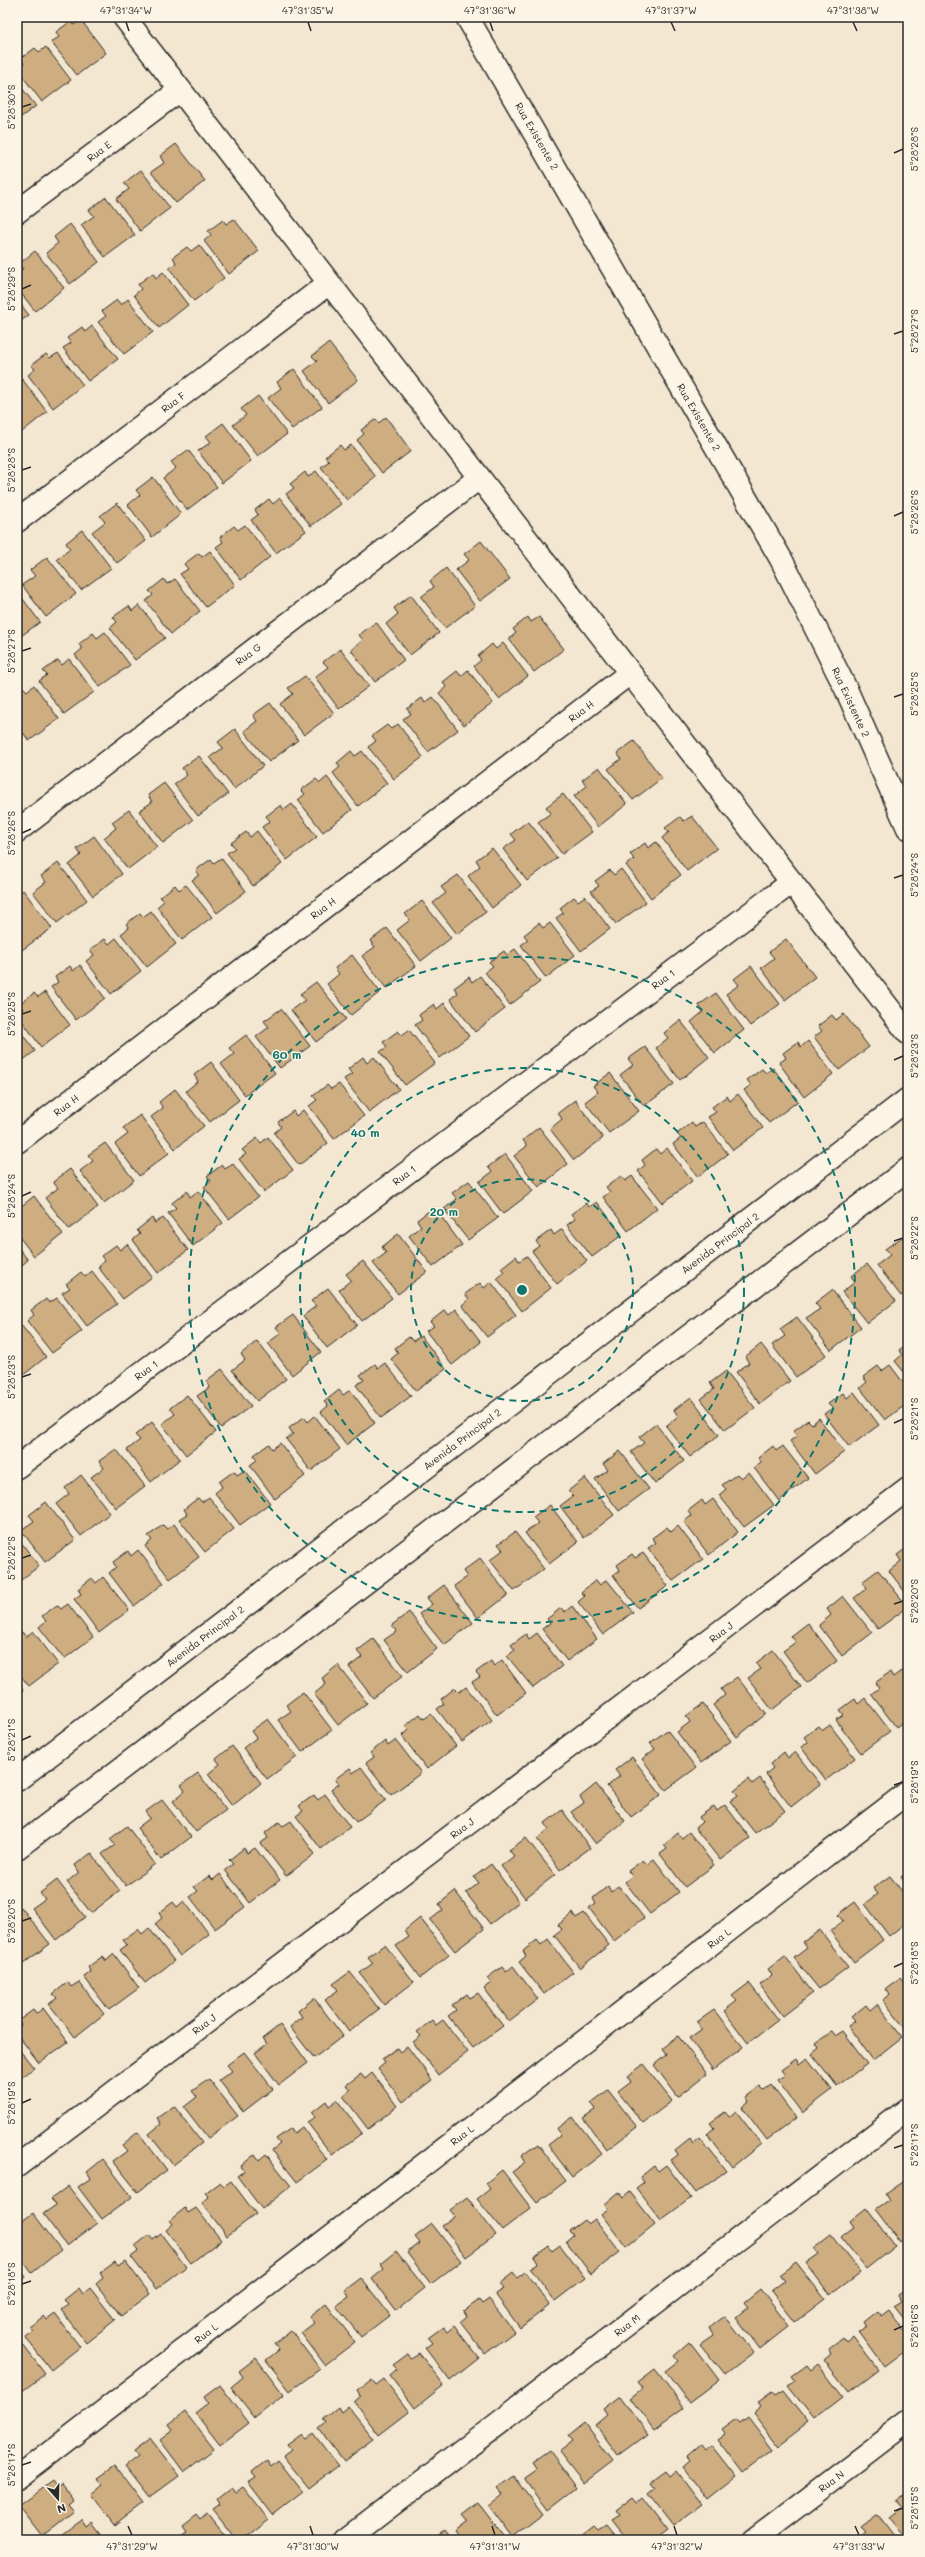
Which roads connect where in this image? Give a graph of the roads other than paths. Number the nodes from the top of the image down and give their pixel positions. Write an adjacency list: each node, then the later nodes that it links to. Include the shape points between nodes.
1 (124, 17): 3 (street)
2 (467, 17): 9 (street, Rua Existente 2, via 781,558 846,689)
3 (180, 90): 4 (street, Rua E); 5 (street)
4 (17, 212)
5 (329, 283): 6 (street); 7 (street, Rua F)
6 (479, 478): 8 (street); 10 (street, Rua G)
7 (17, 521)
8 (630, 673): 11 (street); 14 (street, Rua H)
9 (908, 828)
10 (17, 831)
11 (792, 882): 12 (street); 16 (street, Rua 1)
12 (908, 1033)
13 (908, 1099): 18 (street, Avenida Principal 2)
14 (17, 1142)
15 (908, 1169): 20 (street)
16 (17, 1467)
17 (908, 1489): 22 (street, Rua J)
18 (17, 1780)
19 (908, 1792): 24 (street, Rua L)
20 (17, 1848)
21 (908, 2110): 25 (street, Rua M)
22 (17, 2166)
23 (908, 2422): 26 (street, Rua N)
24 (17, 2478)
25 (346, 2540)
26 (753, 2540)

